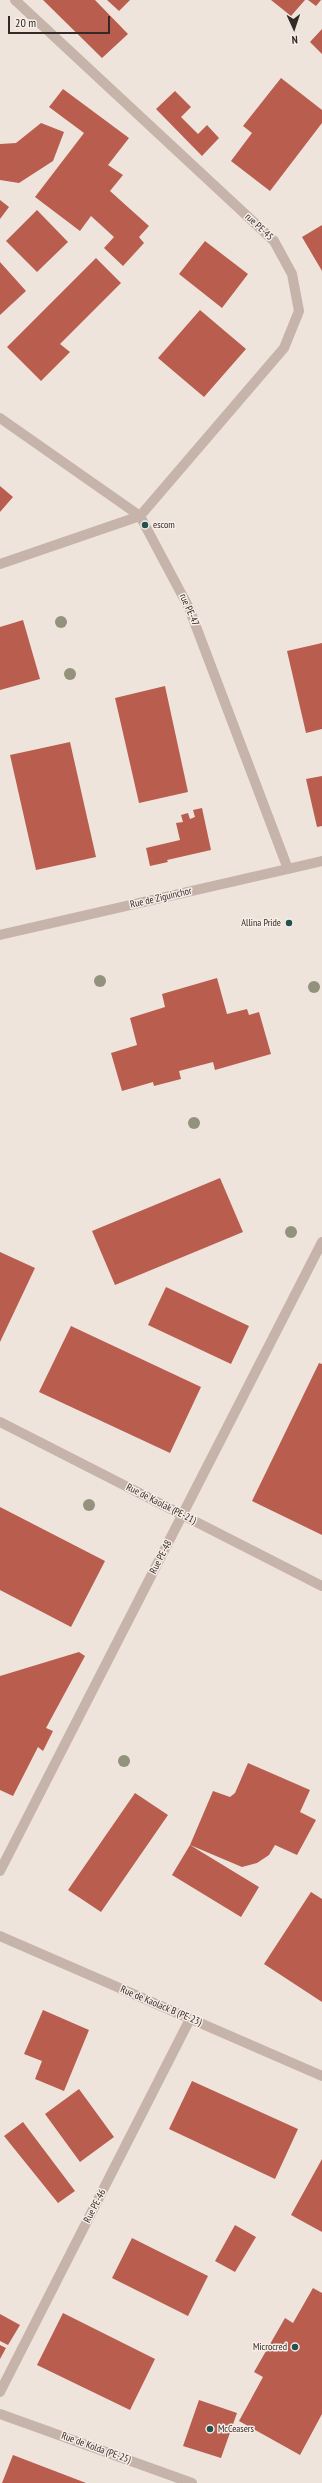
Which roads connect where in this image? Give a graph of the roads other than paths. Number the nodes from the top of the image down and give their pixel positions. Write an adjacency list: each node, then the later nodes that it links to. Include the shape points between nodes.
1 (15, 0): 3 (street, rue PE-45, via 274,241 292,274 298,311 284,348)
2 (0, 418): 3 (street, rue PE-47)
3 (140, 516): 4 (street); 6 (street, rue PE-47, via 190,608)
4 (0, 564)
5 (322, 861): 6 (street, Rue de Ziguinchor)
6 (288, 869): 7 (street, Rue de Ziguinchor)
7 (0, 935)
8 (322, 1242): 10 (street, Rue PE-48)
9 (0, 1422): 10 (street, Rue de Kaolak (PE-21))
10 (182, 1515): 11 (street, Rue de Kaolak (PE-21)); 12 (street, Rue PE-48)
11 (322, 1586)
12 (0, 1871)
13 (0, 1936): 14 (street, Rue de Kaolack B (PE-23))
14 (190, 2019): 15 (street, Rue de Kaolack B (PE-23)); 16 (street, Rue PE-46)
15 (322, 2076)
16 (0, 2392)
17 (0, 2414): 18 (street, Rue de Kolda (PE-25))
18 (192, 2483)

